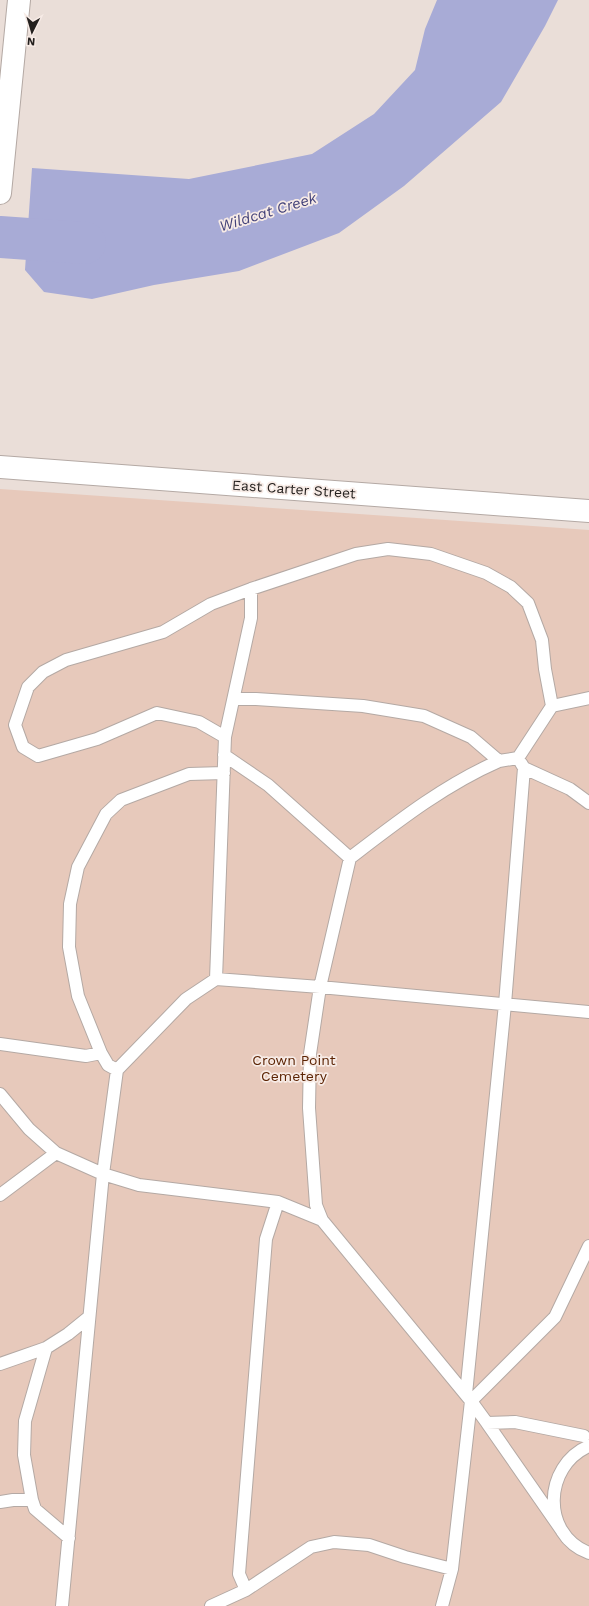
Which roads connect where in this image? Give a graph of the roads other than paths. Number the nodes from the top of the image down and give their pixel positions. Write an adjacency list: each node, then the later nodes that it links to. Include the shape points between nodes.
1 (19, 0): 2 (street)
2 (0, 193)
3 (0, 467): 4 (street, East Carter Street)
4 (589, 510)
5 (251, 589): 7 (lane, via 251,618); 8 (lane, via 356,554 388,548 431,554 486,573 511,587 528,603 542,640); 9 (lane, via 211,604 163,632 66,660 43,672 28,688 15,725 23,747 38,756 97,740 157,713 199,722)
6 (589, 698): 8 (lane)
7 (234, 699): 9 (lane); 11 (lane, via 363,706 424,716 471,737)
8 (552, 706): 12 (lane)
9 (225, 737): 10 (lane)
10 (224, 755): 13 (lane); 15 (lane, via 268,785)
11 (499, 761): 12 (lane); 15 (lane, via 476,771 419,806)
12 (521, 763): 14 (lane, via 570,789); 18 (lane)
13 (224, 773): 16 (lane); 21 (lane, via 189,774 121,800 106,814 78,867 70,904 69,947 78,996)
14 (589, 803)
15 (350, 858): 17 (lane)
16 (216, 979): 17 (lane); 22 (lane, via 186,999)
17 (320, 987): 18 (lane); 28 (lane, via 310,1054 309,1108 316,1204)
18 (505, 1004): 19 (lane); 33 (lane)
19 (589, 1012)
20 (0, 1044): 21 (lane, via 86,1056)
21 (101, 1053): 22 (lane, via 108,1065)
22 (117, 1070): 25 (lane)
23 (0, 1094): 24 (lane, via 29,1129)
24 (56, 1153): 25 (lane); 26 (lane)
25 (103, 1174): 27 (lane, via 139,1185); 30 (lane)
26 (0, 1195)
27 (278, 1202): 28 (lane); 42 (lane, via 266,1239 264,1255 239,1574)
28 (322, 1220): 33 (lane)
29 (589, 1246): 33 (lane, via 555,1317)
30 (89, 1317): 31 (lane); 38 (lane)
31 (46, 1348): 32 (lane); 36 (lane, via 25,1421 24,1455)
32 (0, 1364)
33 (469, 1398): 34 (lane); 41 (lane)
34 (487, 1424): 35 (lane, via 515,1422); 39 (lane)
35 (586, 1440): 39 (lane, via 566,1463 556,1481 553,1501 557,1521)
36 (32, 1500): 37 (lane); 38 (lane, via 35,1509)
37 (0, 1502)
38 (69, 1538): 43 (lane)
39 (567, 1538): 40 (lane)
40 (589, 1553)
41 (452, 1569): 42 (lane, via 369,1545 334,1542 311,1547); 45 (lane)
42 (246, 1590): 44 (lane)
43 (62, 1606)
44 (211, 1606)
45 (442, 1606)

